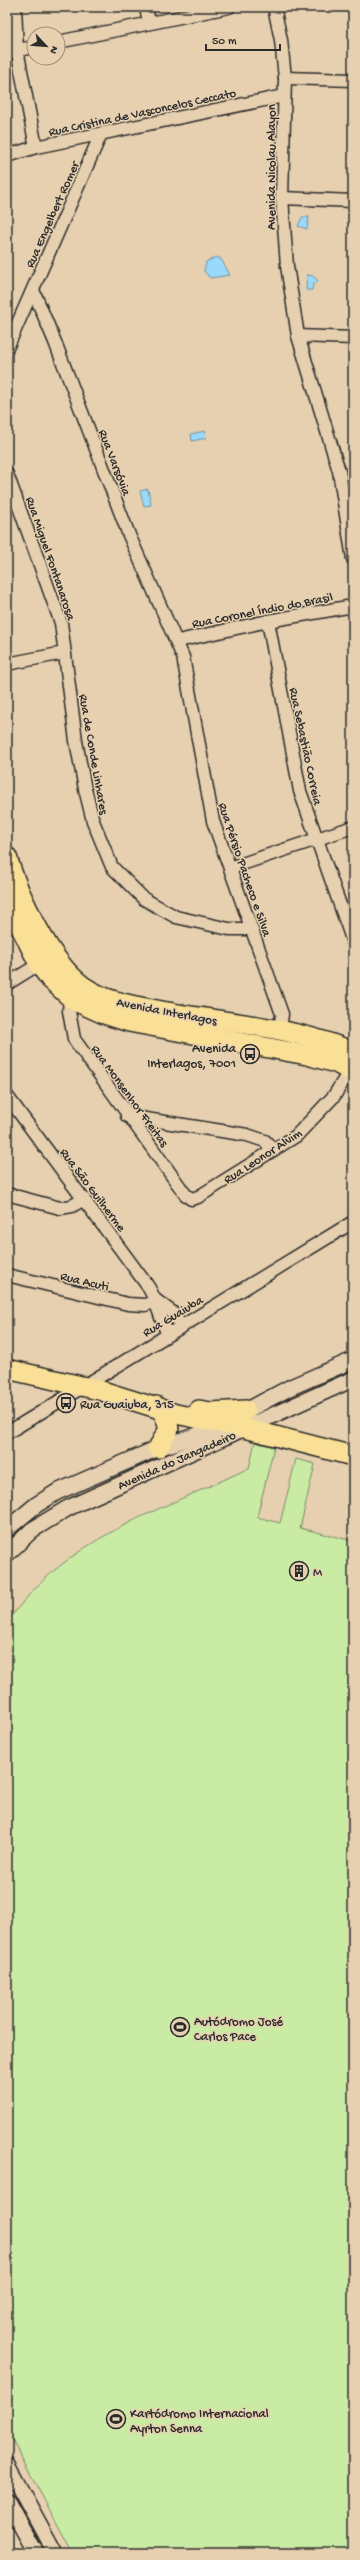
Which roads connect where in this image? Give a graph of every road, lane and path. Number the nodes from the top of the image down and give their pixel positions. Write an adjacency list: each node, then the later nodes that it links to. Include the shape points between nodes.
1 (15, 7): 8 (street)
2 (146, 7): 5 (street)
3 (229, 7): 5 (street)
4 (274, 7): 9 (street, Avenida Nicolau Alayon)
5 (149, 23): 6 (street)
6 (66, 40)
7 (26, 48): 8 (street)
8 (12, 51): 13 (street)
9 (285, 78): 10 (street); 11 (street, Avenida Nicolau Alayon)
10 (353, 80)
11 (284, 96): 12 (street, Rua Cristina de Vasconcelos Ceccato); 15 (street, Avenida Nicolau Alayon)
12 (100, 134): 13 (street, Rua Cristina de Vasconcelos Ceccato); 17 (street, Rua Engelbert Romer)
13 (36, 147): 14 (street, Rua Cristina de Vasconcelos Ceccato)
14 (7, 156)
15 (282, 198): 16 (street); 18 (street, Avenida Nicolau Alayon, via 287,266)
16 (353, 201)
17 (33, 290): 20 (street, Rua Engelbert Romer); 25 (street, Rua Varsóvia, via 129,535)
18 (298, 336): 19 (street); 22 (street, Avenida Nicolau Alayon, via 339,471)
19 (353, 338)
20 (7, 348)
21 (7, 474): 26 (street, Rua Miguel Fontanarosa, via 61,623)
22 (353, 559)
23 (353, 606): 24 (street, Rua Coronel Índio do Brasil)
24 (268, 621): 25 (street, Rua Coronel Índio do Brasil); 29 (street, Rua Sebastião Correia, via 300,791)
25 (178, 641): 31 (street, Rua Pérsio Pacheco e Silva, via 187,678 209,806)
26 (64, 653): 27 (street); 33 (street, Rua de Conde Linhares, via 85,789 93,821 112,867 144,899 176,917 229,929)
27 (7, 664)
28 (353, 827): 29 (street)
29 (317, 840): 31 (street); 34 (street, Rua Sebastião Correia)
30 (7, 857): 38 (main road, Avenida Interlagos, via 24,899 52,953 68,974 83,986 99,995 132,1005)
31 (230, 868): 33 (street, Rua Pérsio Pacheco e Silva)
32 (7, 900): 35 (main road, Avenida Interlagos)
33 (251, 929): 38 (street, Rua Pérsio Pacheco e Silva, via 282,1014)
34 (353, 942)
35 (39, 964): 36 (street); 37 (main road, Avenida Interlagos)
36 (7, 984)
37 (70, 998): 39 (main road, Avenida Interlagos, via 116,1018); 42 (street, Rua Monsenhor Freitas, via 69,1010 74,1039)
38 (280, 1032): 39 (main road, Avenida Interlagos)
39 (352, 1064): 44 (street, Rua Leonor Alvim, via 334,1096 312,1121 296,1136)
40 (7, 1096): 43 (street, Rua São Guilherme)
41 (7, 1115): 43 (street)
42 (127, 1116): 44 (street, via 247,1135 265,1141); 47 (street, Rua Monsenhor Freitas, via 185,1194)
43 (23, 1118): 46 (street, Rua São Guilherme)
44 (273, 1150): 47 (street, Rua Leonor Alvim)
45 (7, 1194): 46 (street, via 60,1208 72,1206)
46 (84, 1199): 50 (street, Rua São Guilherme)
47 (192, 1199)
48 (353, 1222): 51 (street, Rua Guaiuba)
49 (7, 1275): 50 (street, Rua Acuti, via 128,1304 145,1305)
50 (157, 1301): 51 (street, Rua São Guilherme, via 172,1312); 52 (street, Rua São Guilherme, via 160,1318)
51 (182, 1326): 52 (street, Rua Guaiuba)
52 (168, 1334): 56 (street, Rua Guaiuba)
53 (353, 1360): 58 (street, Avenida do Jangadeiro)
54 (7, 1369): 56 (main road)
55 (353, 1379): 58 (street, Avenida do Jangadeiro)
56 (86, 1387): 57 (main road); 60 (street, Rua Guaiuba)
57 (156, 1406): 58 (main road, via 171,1406); 59 (main road, via 176,1414); 61 (main road, via 164,1413 169,1429)
58 (245, 1419): 59 (main road); 62 (main road); 64 (street, Avenida do Jangadeiro, via 68,1508 32,1530)
59 (220, 1424): 61 (street, Avenida do Jangadeiro)
60 (7, 1433)
61 (158, 1448): 63 (street, Avenida do Jangadeiro, via 58,1492 36,1505)
62 (353, 1456)
63 (7, 1529)
64 (7, 1554)
65 (7, 2465): 68 (street)
66 (9, 2510): 67 (street)
67 (35, 2553)
68 (55, 2553)

